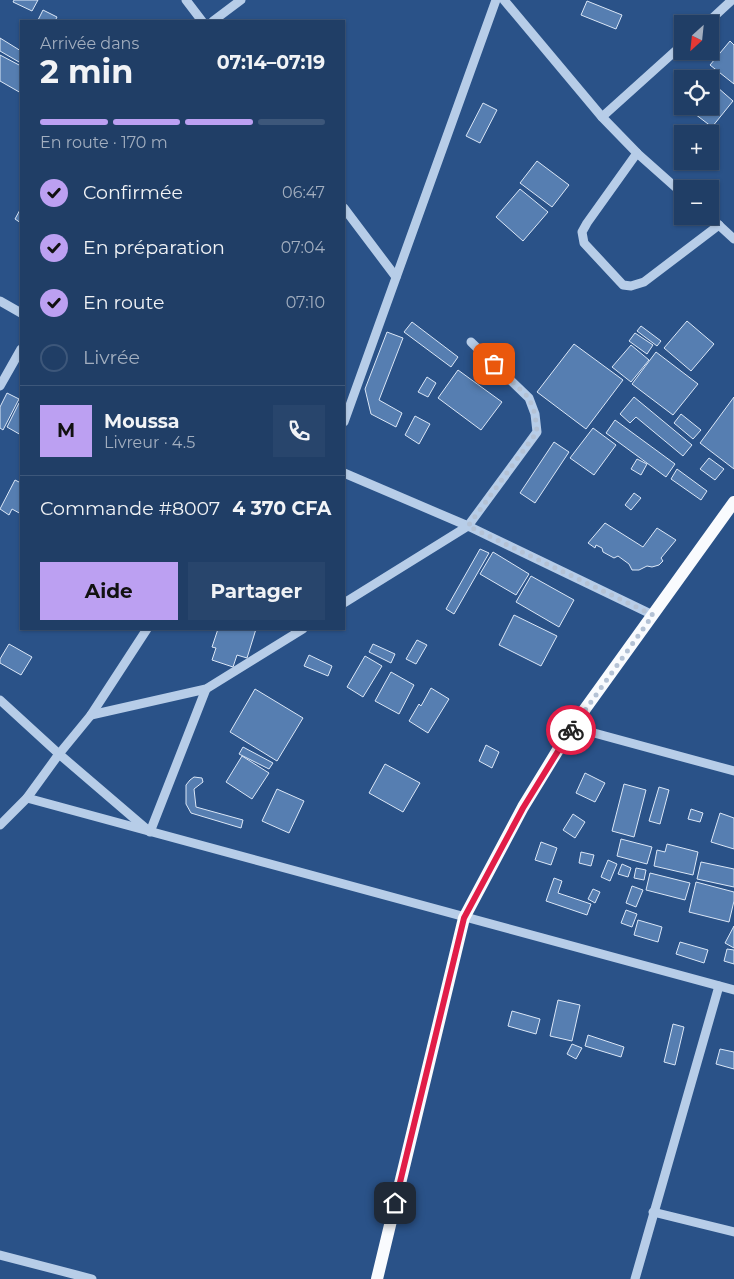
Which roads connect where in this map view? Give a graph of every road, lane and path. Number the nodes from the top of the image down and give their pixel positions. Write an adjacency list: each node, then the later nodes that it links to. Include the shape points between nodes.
1 (186, 0): 7 (street)
2 (240, 0): 8 (street)
3 (496, 0): 16 (street)
4 (504, 0): 10 (street)
5 (732, 0): 6 (street)
6 (716, 15)
7 (201, 20)
8 (214, 20)
9 (674, 52): 10 (street)
10 (602, 117): 11 (street)
11 (638, 153): 12 (street); 14 (street, via 582,232 584,243 624,285 644,282)
12 (674, 186)
13 (345, 209): 16 (street)
14 (719, 225): 15 (street)
15 (734, 239)
16 (396, 277): 22 (street)
17 (0, 301): 18 (street)
18 (20, 312)
19 (471, 342): 25 (street, via 529,398 537,432)
20 (20, 351): 21 (street)
21 (0, 386)
22 (345, 419)
23 (345, 473): 25 (street)
24 (734, 502): 27 (main road)
25 (468, 526): 26 (street); 27 (street)
26 (345, 602)
27 (653, 615): 33 (main road)
28 (147, 630): 32 (street)
29 (300, 630): 30 (street)
30 (206, 689): 32 (street); 38 (street)
31 (0, 700): 34 (street)
32 (91, 715): 34 (street)
33 (572, 727): 35 (street); 39 (main road, via 523,808)
34 (59, 754): 36 (street); 38 (street)
35 (734, 771)
36 (27, 798): 37 (street); 38 (street)
37 (0, 825)
38 (150, 832): 39 (street)
39 (464, 918): 40 (street); 46 (main road)
40 (719, 986): 41 (street); 42 (street)
41 (734, 990)
42 (653, 1212): 43 (street); 47 (street)
43 (734, 1232)
44 (0, 1255): 45 (street)
45 (92, 1279)
46 (377, 1279)
47 (635, 1279)

